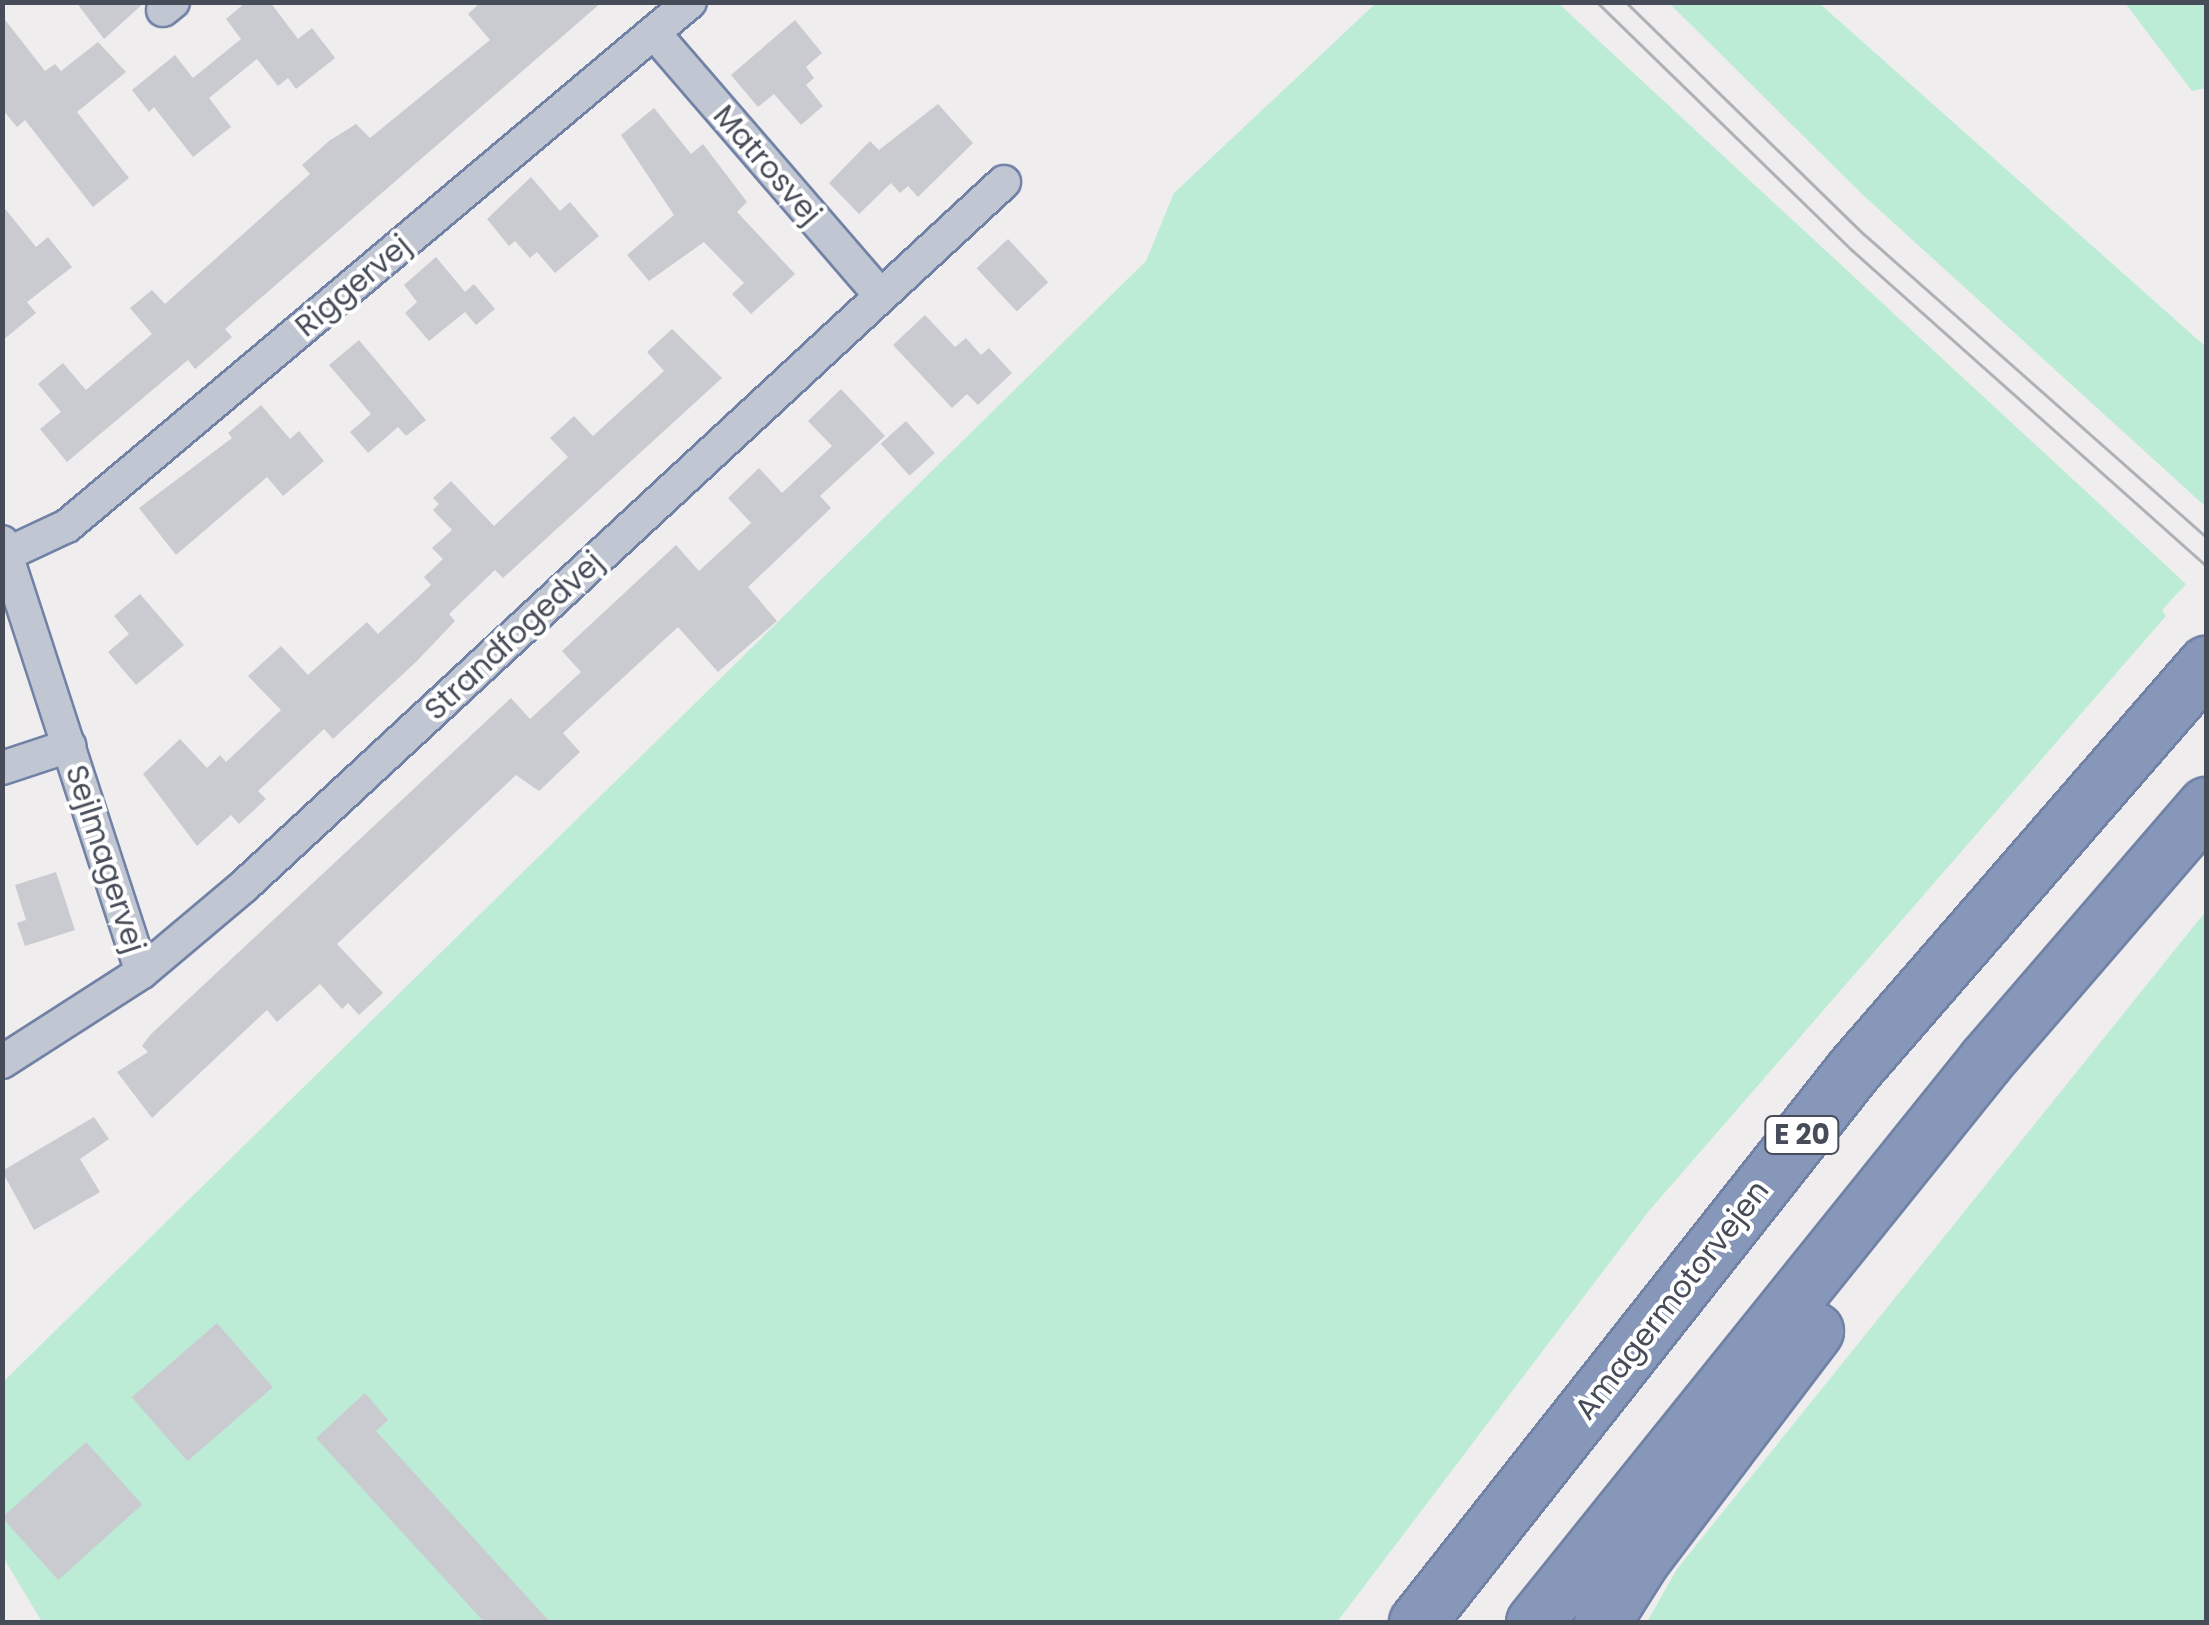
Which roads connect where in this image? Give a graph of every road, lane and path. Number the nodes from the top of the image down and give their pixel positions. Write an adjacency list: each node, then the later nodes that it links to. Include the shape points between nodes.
1 (690, 2): 2 (street, Riggervej)
2 (654, 33): 4 (street, Matrosvej); 5 (street, Riggervej, via 67,526)
3 (1004, 182): 4 (street, Strandfogedvej)
4 (880, 296): 10 (street, Strandfogedvej)
5 (4, 548): 7 (street, Sejlmagervej)
6 (2206, 664): 13 (highway, Amagermotorvejen / E 20, via 1854,1069)
7 (69, 746): 8 (street, Sejlmagervej); 10 (street, Sejlmagervej)
8 (2, 768)
9 (2206, 804): 11 (highway)
10 (142, 972): 12 (street, Strandfogedvej)
11 (1986, 1060): 14 (highway); 15 (highway, via 1901,1218 1640,1560)
12 (2, 1062)
13 (1417, 1622)
14 (1534, 1622)
15 (1602, 1622)

